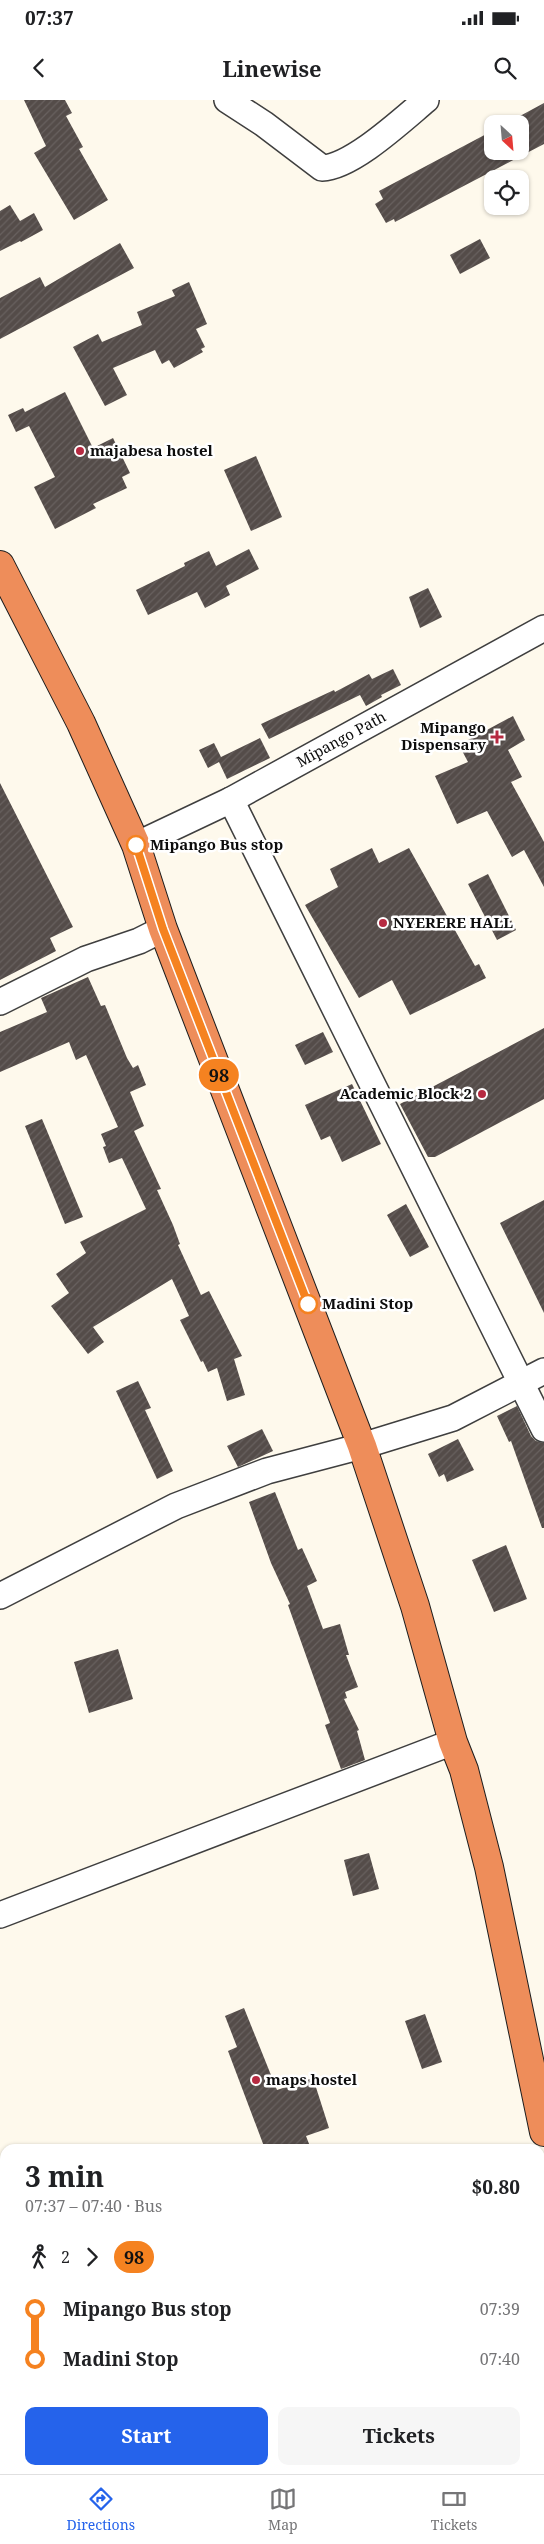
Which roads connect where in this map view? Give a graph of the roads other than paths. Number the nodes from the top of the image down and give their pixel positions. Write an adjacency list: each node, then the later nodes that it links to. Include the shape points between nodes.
1 (226, 100): 2 (street, via 322,168 332,168 364,150)
2 (426, 100)
3 (0, 565): 6 (highway, via 82,724)
4 (544, 628): 5 (street, Mipango Path)
5 (231, 800): 6 (street, Mipango Path); 10 (street)
6 (136, 845): 7 (highway)
7 (163, 929): 8 (street, via 86,959); 12 (highway)
8 (0, 1002)
9 (544, 1372): 10 (street)
10 (522, 1383): 11 (street); 12 (street, via 453,1418)
11 (544, 1429)
12 (362, 1446): 13 (street, via 267,1471 176,1506); 14 (highway, via 415,1606)
13 (0, 1596)
14 (453, 1742): 15 (street); 16 (highway, via 464,1770 489,1867)
15 (0, 1916)
16 (544, 2132)

